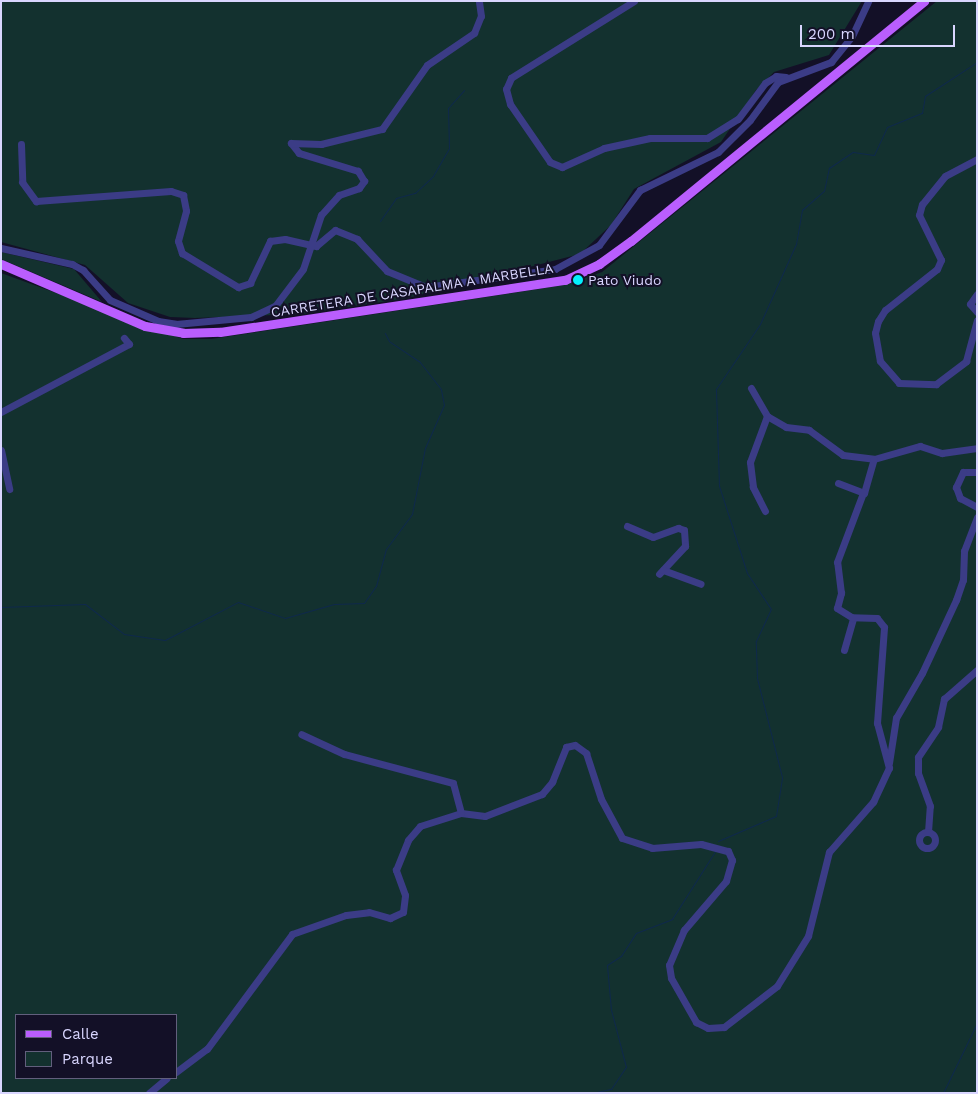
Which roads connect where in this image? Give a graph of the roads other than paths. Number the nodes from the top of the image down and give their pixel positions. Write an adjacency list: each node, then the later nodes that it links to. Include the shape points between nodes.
1 (479, 1): 8 (street, via 481,16 474,33 427,65 382,129 321,144 290,142 299,153 345,166 364,178 359,188 339,195 327,207)
2 (634, 1): 5 (street, via 510,78 506,95 512,109 550,162 562,167 604,148 650,138 707,138 738,119 765,83 776,76)
3 (868, 1): 5 (street, via 837,56 819,68)
4 (924, 1): 10 (main road, CARRETERA DE CASAPALMA A MARBELLA, via 631,241 599,264 565,280 200,334 144,326)
5 (786, 78): 8 (street, via 718,152 640,190 599,245 556,268 426,287 387,271 357,240 342,230 329,230 316,246)
6 (20, 144): 8 (street, via 22,182 36,200 171,191 183,194 186,211 178,240 182,253 238,287 254,277 270,241 285,239)
7 (977, 159): 13 (street, via 945,176 922,204 919,215 941,260 937,269 885,310 878,321 874,333 880,361 899,383 921,386 946,379 966,361)
8 (310, 247): 9 (street, via 303,269 275,306 250,317 176,324 121,307 72,264)
9 (1, 248)
10 (1, 264)
11 (977, 294): 12 (street, via 970,304)
12 (977, 312)
13 (977, 320)
14 (124, 338): 16 (street, via 129,344)
15 (751, 388): 17 (street)
16 (1, 412)
17 (767, 416): 20 (street, via 786,427 809,430 842,455); 26 (street, via 752,452 750,469 753,487)
18 (977, 448): 20 (street, via 942,453 920,446)
19 (1, 450): 23 (street)
20 (874, 459): 24 (street)
21 (977, 472): 25 (street, via 963,472 956,487 960,498)
22 (838, 483): 24 (street)
23 (9, 489)
24 (862, 493): 30 (street, via 860,508 840,546 836,573 841,593 837,608)
25 (977, 507)
26 (765, 511)
27 (977, 517): 34 (street, via 964,551 963,580 956,600 922,673 896,718)
28 (627, 526): 29 (street, via 653,537 678,528 684,530 685,546 661,572)
29 (701, 584)
30 (852, 616): 31 (street); 34 (street, via 877,618 884,627 877,723)
31 (844, 650)
32 (977, 670): 36 (street, via 944,699 938,727 918,757 918,774 930,806)
33 (301, 734): 35 (street, via 344,754 453,784)
34 (889, 763): 35 (street, via 872,802 829,852 808,936 776,986 730,1024 717,1029 702,1026 692,1018 671,978 669,965 684,930 726,881 732,860 728,851 701,844 652,848 622,838 601,799 586,753 575,745 566,747 552,782 542,794 485,816)
35 (461, 813): 37 (street, via 420,826 408,840 396,870 405,895 403,912 390,918 369,912 346,915 292,934 207,1049)
36 (928, 832)
37 (178, 1071)
38 (166, 1079): 39 (street)
39 (149, 1093)

